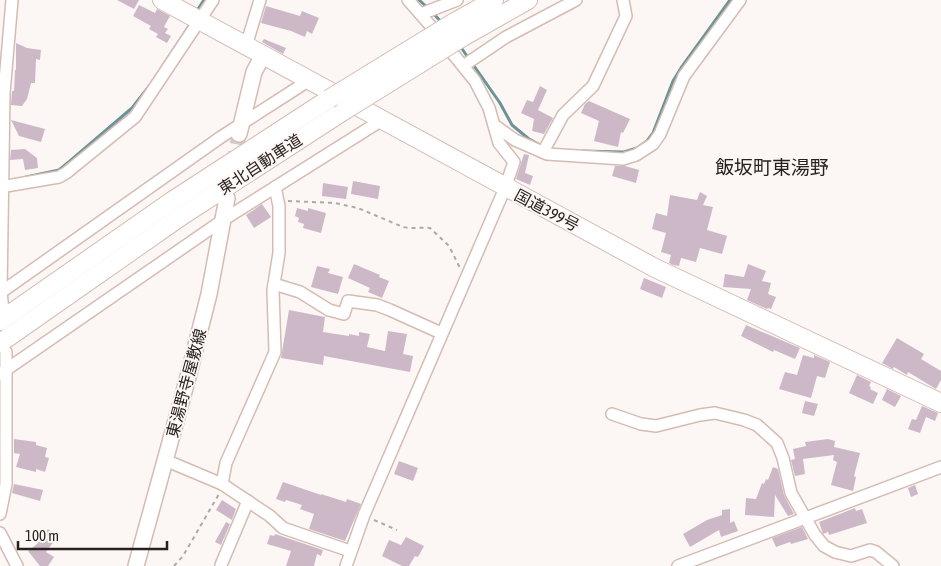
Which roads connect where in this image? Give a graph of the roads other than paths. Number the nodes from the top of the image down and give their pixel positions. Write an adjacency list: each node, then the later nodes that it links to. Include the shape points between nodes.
1 (12, 0): 23 (street, via 4,93)
2 (162, 0): 13 (highway, 国道399号)
3 (213, 0): 13 (street)
4 (260, 0): 15 (street)
5 (408, 0): 12 (street)
6 (456, 0): 12 (street)
7 (494, 0): 14 (highway, 東北自動車道)
8 (528, 0): 14 (highway, 東北自動車道)
9 (576, 0): 17 (street, via 506,37)
10 (623, 0): 22 (street, via 626,16 593,86 563,115)
11 (740, 0): 22 (street, via 684,76 653,144 623,159 556,155)
12 (428, 12): 17 (street)
13 (200, 21): 15 (highway, 国道399号); 23 (street, via 135,117 113,136 59,177)
14 (457, 31): 30 (highway, 東北自動車道, bridge, via 329,99); 32 (highway, 東北自動車道, bridge, via 344,110 183,215)
15 (246, 46): 16 (highway, 国道399号)
16 (262, 55): 18 (highway, 国道399号); 21 (main road, via 254,72)
17 (468, 63): 20 (street)
18 (308, 81): 19 (highway, 国道399号); 21 (street)
19 (382, 120): 24 (street); 25 (highway, 国道399号)
20 (494, 125): 22 (street, via 515,140); 25 (street, via 499,142 514,162)
21 (239, 130): 29 (street, via 221,137)
22 (544, 148)
23 (2, 186): 29 (street)
24 (276, 187): 27 (street); 28 (street, via 279,253)
25 (505, 188): 31 (street); 34 (highway, 国道399号, via 655,268)
26 (228, 198): 27 (main road, 東湯野寺屋敷線)
27 (223, 220): 33 (street); 36 (main road, 東湯野寺屋敷線, via 206,303)
28 (274, 284): 31 (street, via 300,292 328,310 344,314 348,301 376,305); 38 (street, via 275,352 226,463)
29 (1, 292): 30 (street)
30 (2, 316)
31 (442, 333): 43 (street)
32 (3, 348): 33 (street)
33 (3, 371): 40 (street, via 6,484)
34 (941, 403)
35 (612, 414): 41 (street, via 656,426 716,413 757,426 776,443 791,493)
36 (165, 460): 38 (street); 46 (main road, 東湯野寺屋敷線)
37 (941, 467): 41 (street)
38 (222, 484): 39 (street)
39 (248, 501): 43 (street, via 283,528); 44 (street)
40 (0, 514)
41 (805, 518): 48 (street); 49 (street, via 824,546 851,556 870,550)
42 (0, 533): 45 (street)
43 (350, 551): 47 (street)
44 (221, 565)
45 (17, 566)
46 (136, 566)
47 (346, 566)
48 (678, 566)
49 (893, 566)

